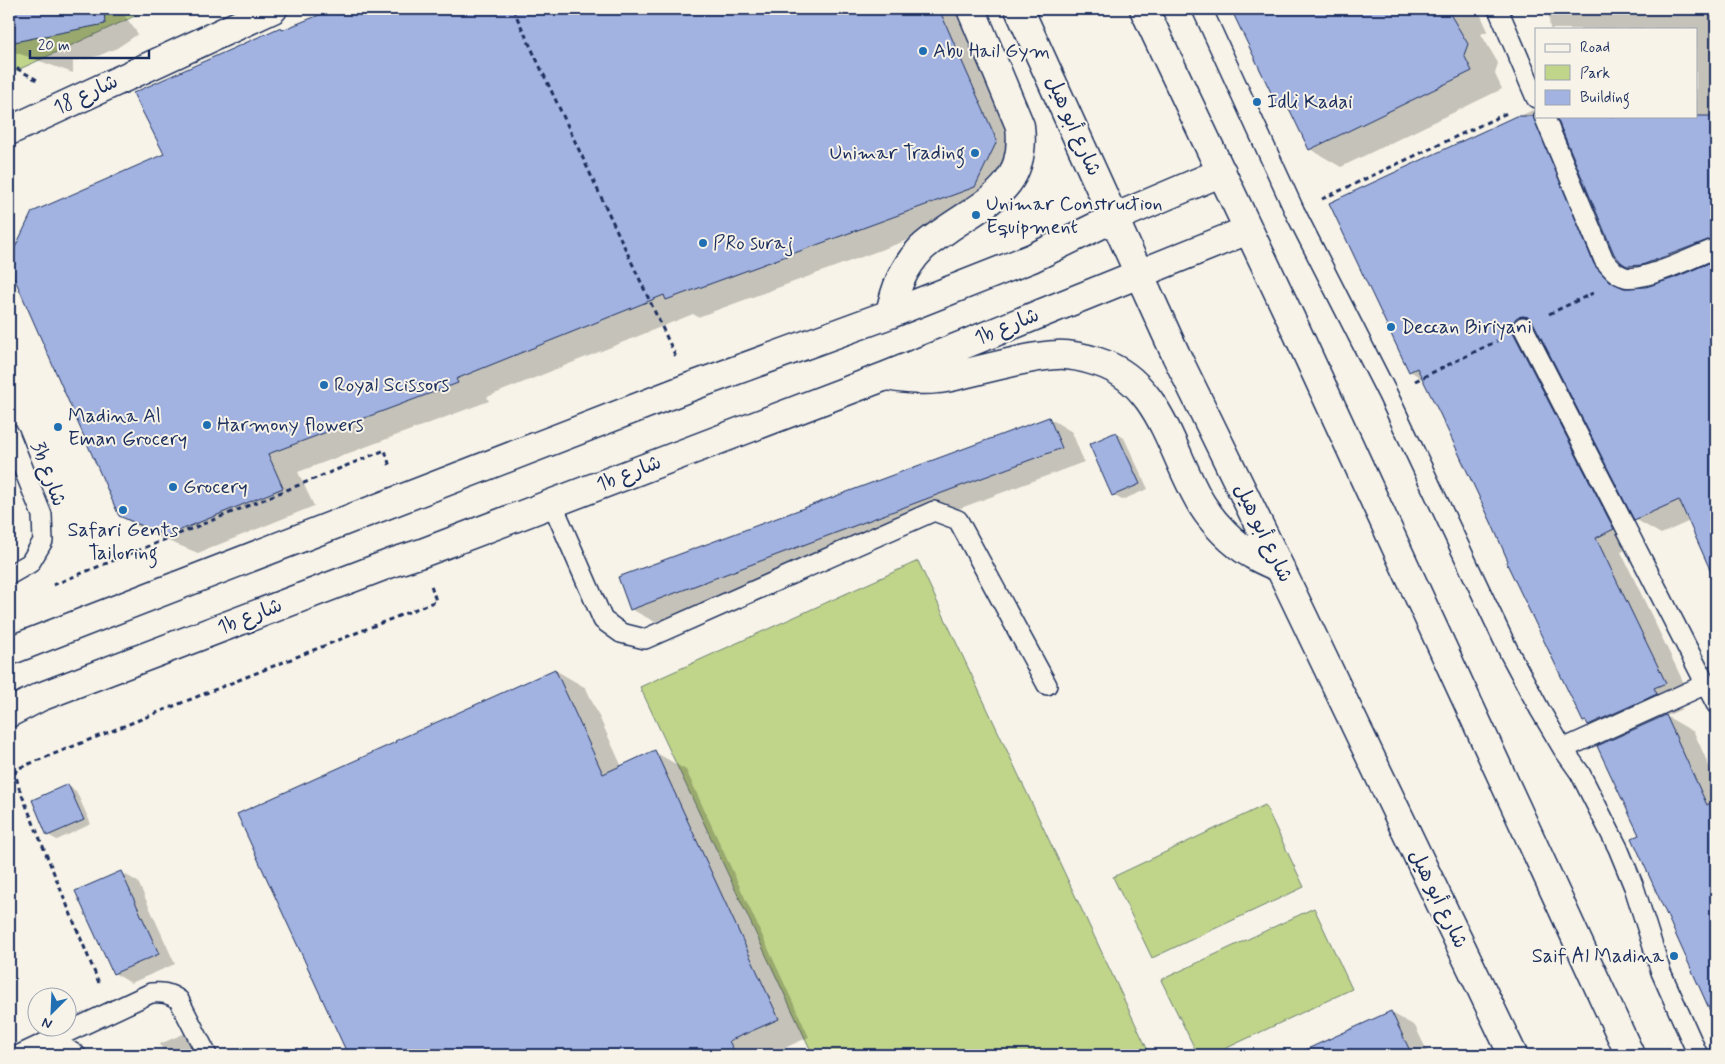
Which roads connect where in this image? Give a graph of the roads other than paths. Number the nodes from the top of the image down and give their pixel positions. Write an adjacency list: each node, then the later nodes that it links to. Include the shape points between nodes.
1 (273, 9): 9 (main road, شارع 18)
2 (971, 9): 15 (main road, via 1020,126 1020,156 1016,169 1001,192 922,247 900,279)
3 (1019, 9): 11 (main road, شارع أبو هيل)
4 (1144, 9): 10 (main road)
5 (1202, 9): 27 (lane, via 1296,212 1384,386 1510,654)
6 (1498, 9): 7 (lane)
7 (1535, 96)
8 (1545, 118): 13 (lane, via 1604,260 1612,271 1625,277 1639,278)
9 (9, 132)
10 (1222, 172): 11 (main road); 12 (main road)
11 (1114, 218): 14 (main road, شارع أبو هيل); 15 (main road, via 1032,258)
12 (1248, 230): 14 (main road, 1b شارع); 33 (main road)
13 (1716, 248)
14 (1140, 273): 17 (main road, 1b شارع); 20 (main road, شارع أبو هيل, via 1176,355)
15 (890, 314): 22 (main road, via 690,387)
16 (1523, 328): 23 (lane)
17 (886, 376): 19 (main road, 1b شارع); 20 (main road, via 939,380 1057,355 1099,362 1134,384 1149,399 1201,504 1214,521 1252,555)
18 (9, 433): 21 (lane, 3b شارع, via 42,515 43,541 30,563)
19 (552, 504): 24 (lane, via 603,620 621,633 645,639 934,511 958,520); 26 (main road, 1b شارع, via 40,697)
20 (1280, 568): 32 (main road, شارع أبو هيل)
21 (9, 575)
22 (9, 651)
23 (1706, 684): 25 (lane); 27 (lane)
24 (1047, 685)
25 (1716, 704)
26 (9, 713)
27 (1563, 749): 34 (lane, via 1580,773 1618,848 1661,972)
28 (54, 1040): 29 (lane); 30 (lane); 31 (lane, via 111,1011 160,992 178,1000)
29 (18, 1055)
30 (76, 1055)
31 (207, 1055)
32 (1513, 1055)
33 (1630, 1055)
34 (1698, 1055)

